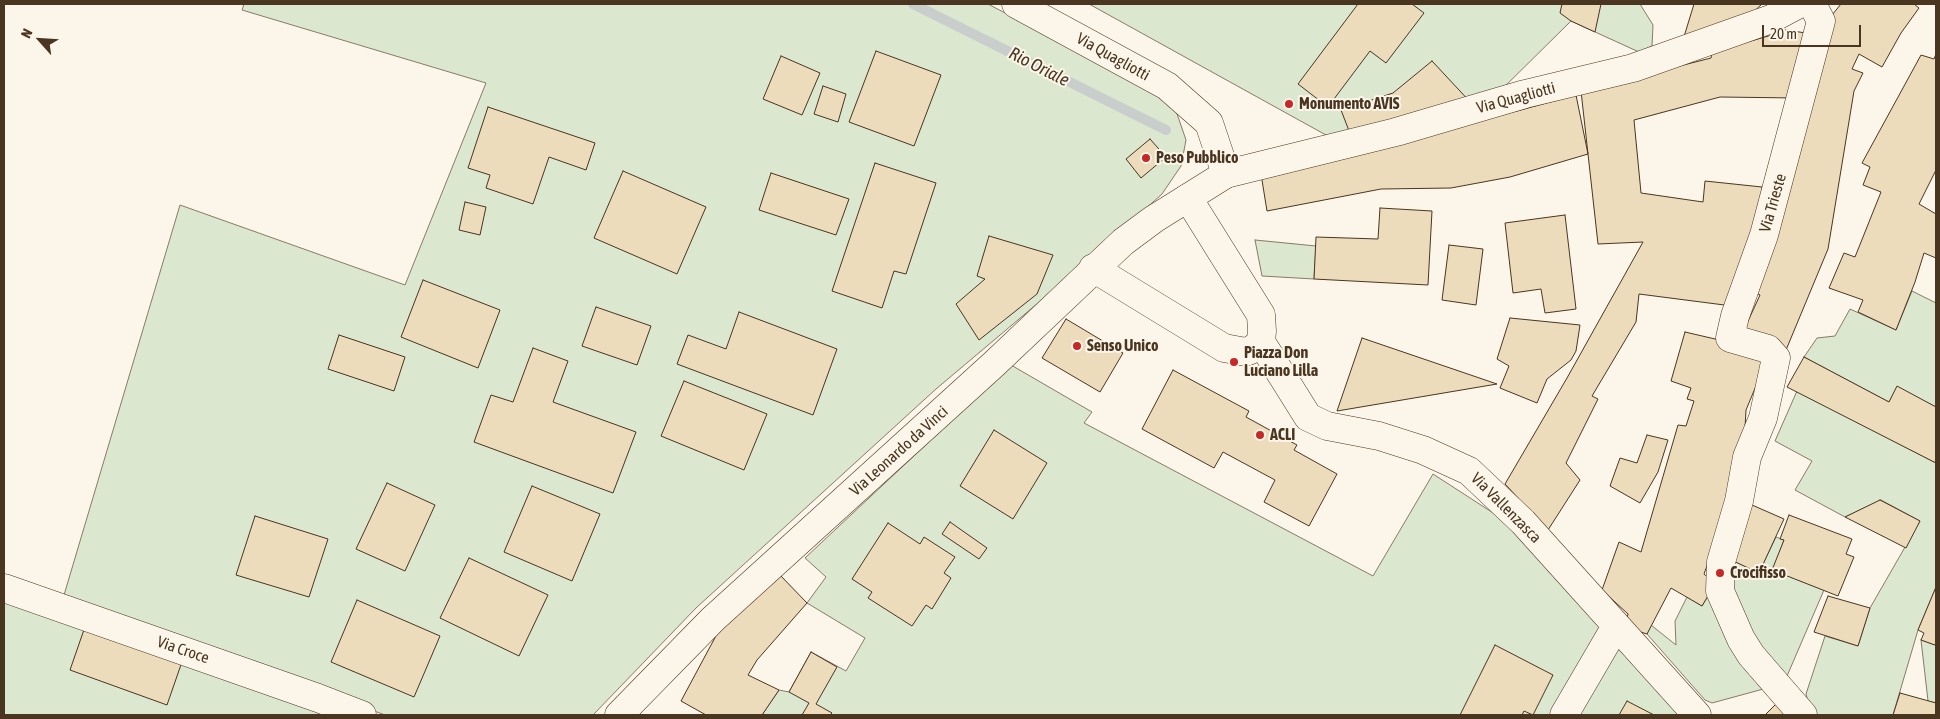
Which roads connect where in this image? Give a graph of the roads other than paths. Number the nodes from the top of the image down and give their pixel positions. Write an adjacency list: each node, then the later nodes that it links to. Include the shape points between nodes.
1 (1016, 4): 4 (street, Via Quagliotti, via 1167,86 1209,123)
2 (1799, 4): 4 (street, Via Quagliotti, via 1772,19 1633,68)
3 (1812, 4): 14 (street, Via Trieste, via 1821,21 1766,228 1730,338 1768,349 1776,358 1763,418 1748,457 1721,562 1720,591 1751,655)
4 (1226, 174): 5 (street, Via Quagliotti)
5 (1188, 198): 6 (street, Via Leonardo da Vinci, via 1123,242); 7 (street, via 1261,315)
6 (1093, 268): 7 (street, via 1224,348 1246,352); 11 (street, Via Leonardo da Vinci, via 994,364 713,620)
7 (1261, 342): 9 (street, Via Vallenzasca, via 1308,417 1327,426 1379,436 1423,450 1469,471 1523,522)
8 (4, 588): 10 (street, Via Croce)
9 (1616, 626): 12 (street); 13 (street, Via Vallenzasca)
10 (362, 715)
11 (620, 715)
12 (1564, 715)
13 (1697, 715)
14 (1803, 715)

